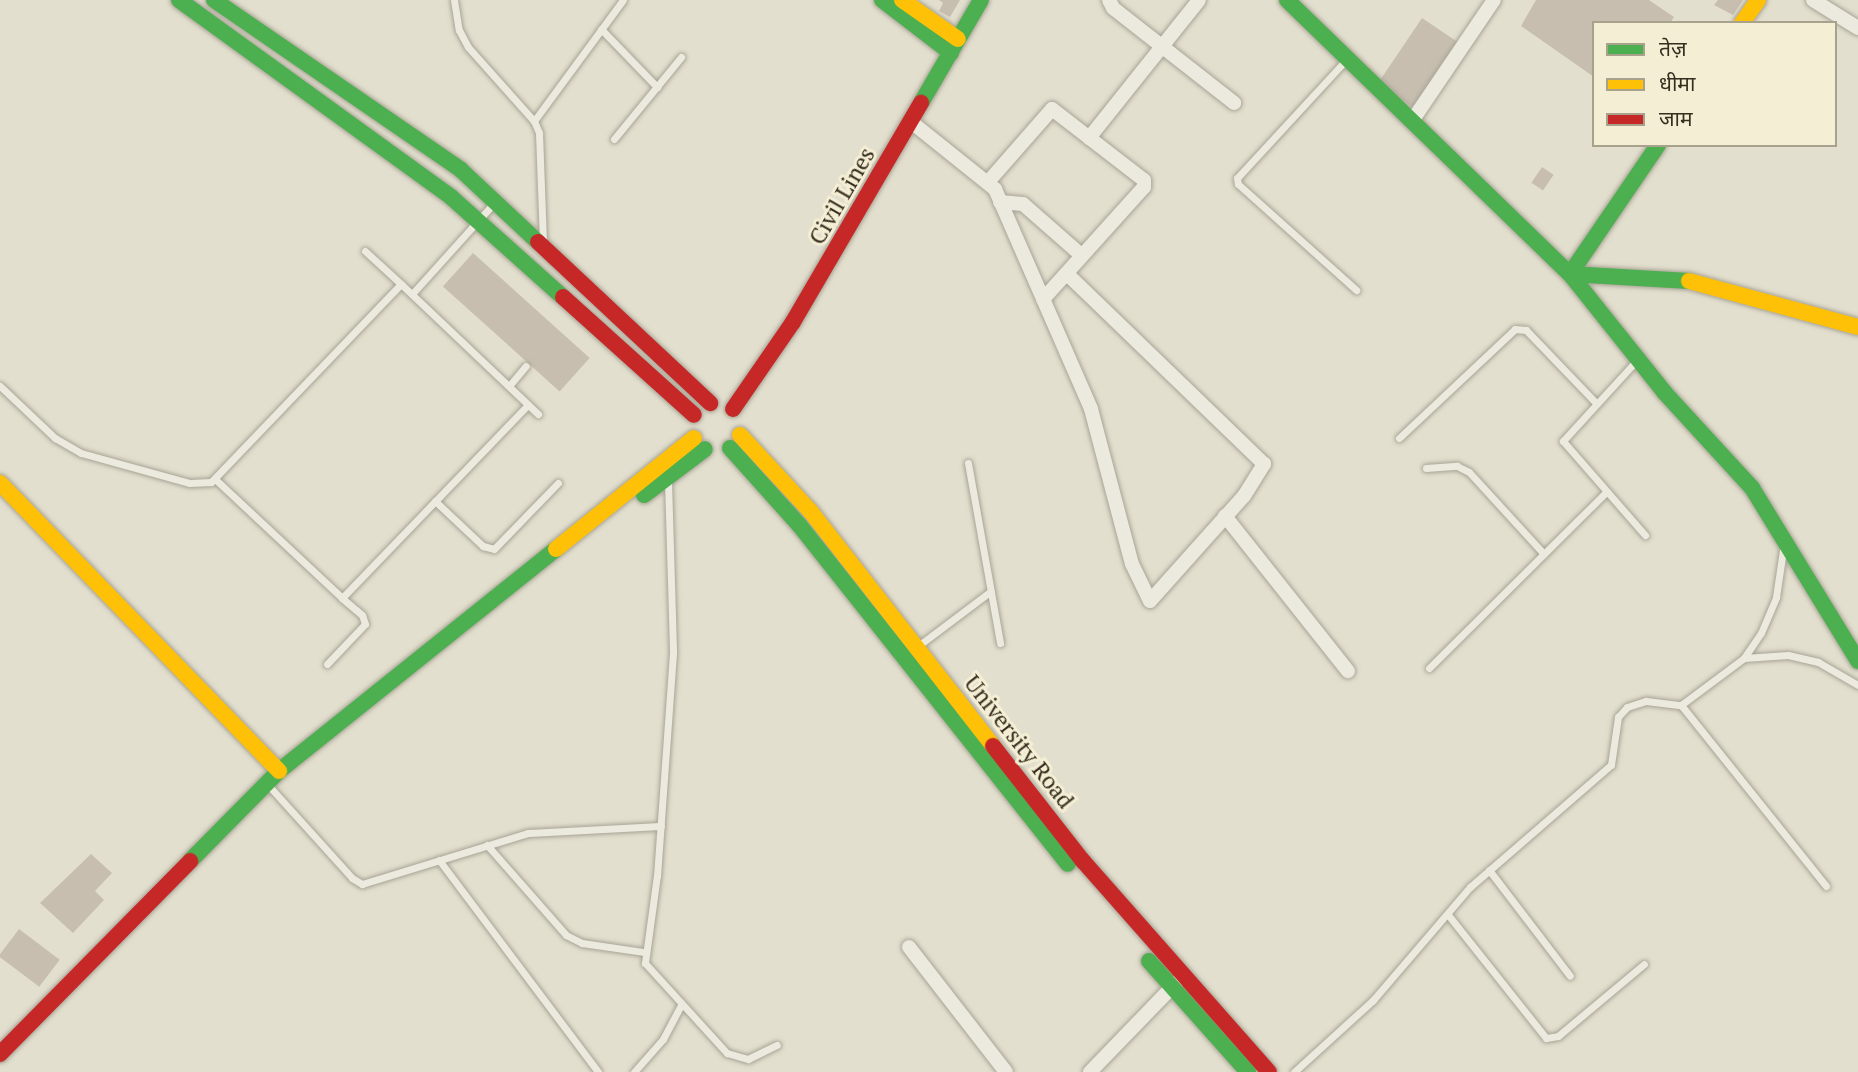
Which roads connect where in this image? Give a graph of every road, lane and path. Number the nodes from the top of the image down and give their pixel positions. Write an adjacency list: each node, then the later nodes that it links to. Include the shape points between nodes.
1 (179, 0): 32 (main road, via 395,154)
2 (214, 0): 30 (main road, via 461,170)
3 (454, 0): 23 (lane, via 459,30 468,47)
4 (623, 0): 15 (lane)
5 (902, 0): 17 (main road)
6 (981, 0): 17 (main road, Civil Lines)
7 (1109, 0): 18 (street)
8 (1199, 0): 18 (street)
9 (1287, 0): 20 (main road)
10 (1494, 0): 25 (street)
11 (1758, 0): 14 (main road)
12 (1813, 0): 16 (street)
13 (885, 1): 17 (main road)
14 (1743, 21)
15 (601, 29): 21 (lane); 23 (lane)
16 (1858, 29)
17 (955, 46): 24 (main road, Civil Lines)
18 (1163, 46): 22 (street); 26 (street)
19 (681, 57): 21 (lane)
20 (1348, 58): 25 (main road); 39 (lane, via 1237,178 1238,184)
21 (657, 87): 27 (lane)
22 (1234, 103)
23 (534, 121): 33 (lane, via 539,133)
24 (910, 121): 29 (street); 50 (main road, Civil Lines, via 793,322)
25 (1412, 121): 37 (main road)
26 (1089, 138): 29 (street, via 1056,110 1047,110); 35 (street, via 1145,183)
27 (614, 139)
28 (1657, 147): 37 (main road)
29 (988, 182): 31 (street)
30 (495, 202): 32 (lane); 33 (main road)
31 (1000, 202): 35 (street, via 1023,204); 41 (street)
32 (478, 220): 40 (lane); 52 (main road)
33 (543, 248): 47 (main road)
34 (365, 251): 38 (lane)
35 (1082, 255): 36 (street)
36 (1067, 274): 41 (street); 65 (street, via 1262,462 1259,474)
37 (1570, 274): 42 (main road, via 1680,279); 43 (main road)
38 (401, 284): 40 (lane); 59 (lane)
39 (1356, 289)
40 (411, 294): 46 (lane)
41 (1043, 299): 65 (street, via 1091,408 1132,564 1150,601)
42 (1858, 327)
43 (1638, 359): 48 (lane); 67 (main road, via 1752,488)
44 (526, 366): 46 (lane)
45 (0, 386): 59 (lane, via 55,438 81,453 190,482)
46 (509, 386): 49 (lane)
47 (710, 403): 50 (main road); 52 (main road)
48 (1595, 403): 53 (lane, via 1526,330 1515,329); 61 (lane, via 1563,441)
49 (528, 405): 51 (lane); 63 (lane)
50 (733, 409): 54 (main road, via 739,418)
51 (538, 414)
52 (694, 415): 55 (main road)
53 (1399, 438)
54 (735, 441): 55 (main road); 72 (main road, University Road, via 811,512)
55 (699, 443): 58 (main road); 64 (main road, via 626,491)
56 (968, 463): 69 (lane)
57 (1426, 468): 68 (lane, via 1457,466 1469,472)
58 (668, 477): 64 (main road, via 631,503); 82 (lane, via 673,653)
59 (215, 479): 70 (lane)
60 (558, 484): 63 (lane, via 494,549 483,546)
61 (1606, 492): 66 (lane); 68 (lane)
62 (3, 493): 80 (main road)
63 (435, 501): 70 (lane)
64 (608, 512): 80 (main road)
65 (1225, 516): 77 (street)
66 (1645, 535)
67 (1783, 535): 73 (lane, via 1776,597); 74 (main road)
68 (1544, 554): 76 (lane)
69 (991, 591): 71 (lane); 72 (lane)
70 (342, 598): 75 (lane, via 362,615 365,624)
71 (1000, 643)
72 (910, 651): 92 (main road, University Road)
73 (1744, 658): 78 (lane, via 1788,655 1818,662); 79 (lane)
74 (1858, 660)
75 (327, 664)
76 (1429, 668)
77 (1348, 671)
78 (1858, 685)
79 (1682, 705): 85 (lane, via 1646,701 1627,706 1618,717 1611,765); 86 (lane)
80 (279, 771): 81 (main road)
81 (266, 783): 84 (lane, via 362,884); 95 (main road)
82 (661, 826): 83 (lane, via 538,832); 89 (lane)
83 (487, 845): 84 (lane); 89 (lane, via 566,935 582,943)
84 (439, 860): 96 (lane)
85 (1489, 870): 87 (lane); 91 (lane)
86 (1826, 886)
87 (1449, 916): 90 (lane, via 1546,1038 1558,1036); 102 (lane, via 1373,1000)
88 (908, 947): 98 (street)
89 (644, 952): 93 (lane, via 650,973)
90 (1644, 964)
91 (1570, 976)
92 (1177, 982): 99 (street); 100 (main road, University Road); 101 (main road, University Road)
93 (681, 1005): 94 (lane, via 734,1057 748,1059); 97 (lane, via 663,1039)
94 (777, 1045)
95 (0, 1054)
96 (598, 1072)
97 (634, 1072)
98 (1006, 1072)
99 (1090, 1072)
100 (1248, 1072)
101 (1269, 1072)
102 (1294, 1072)

